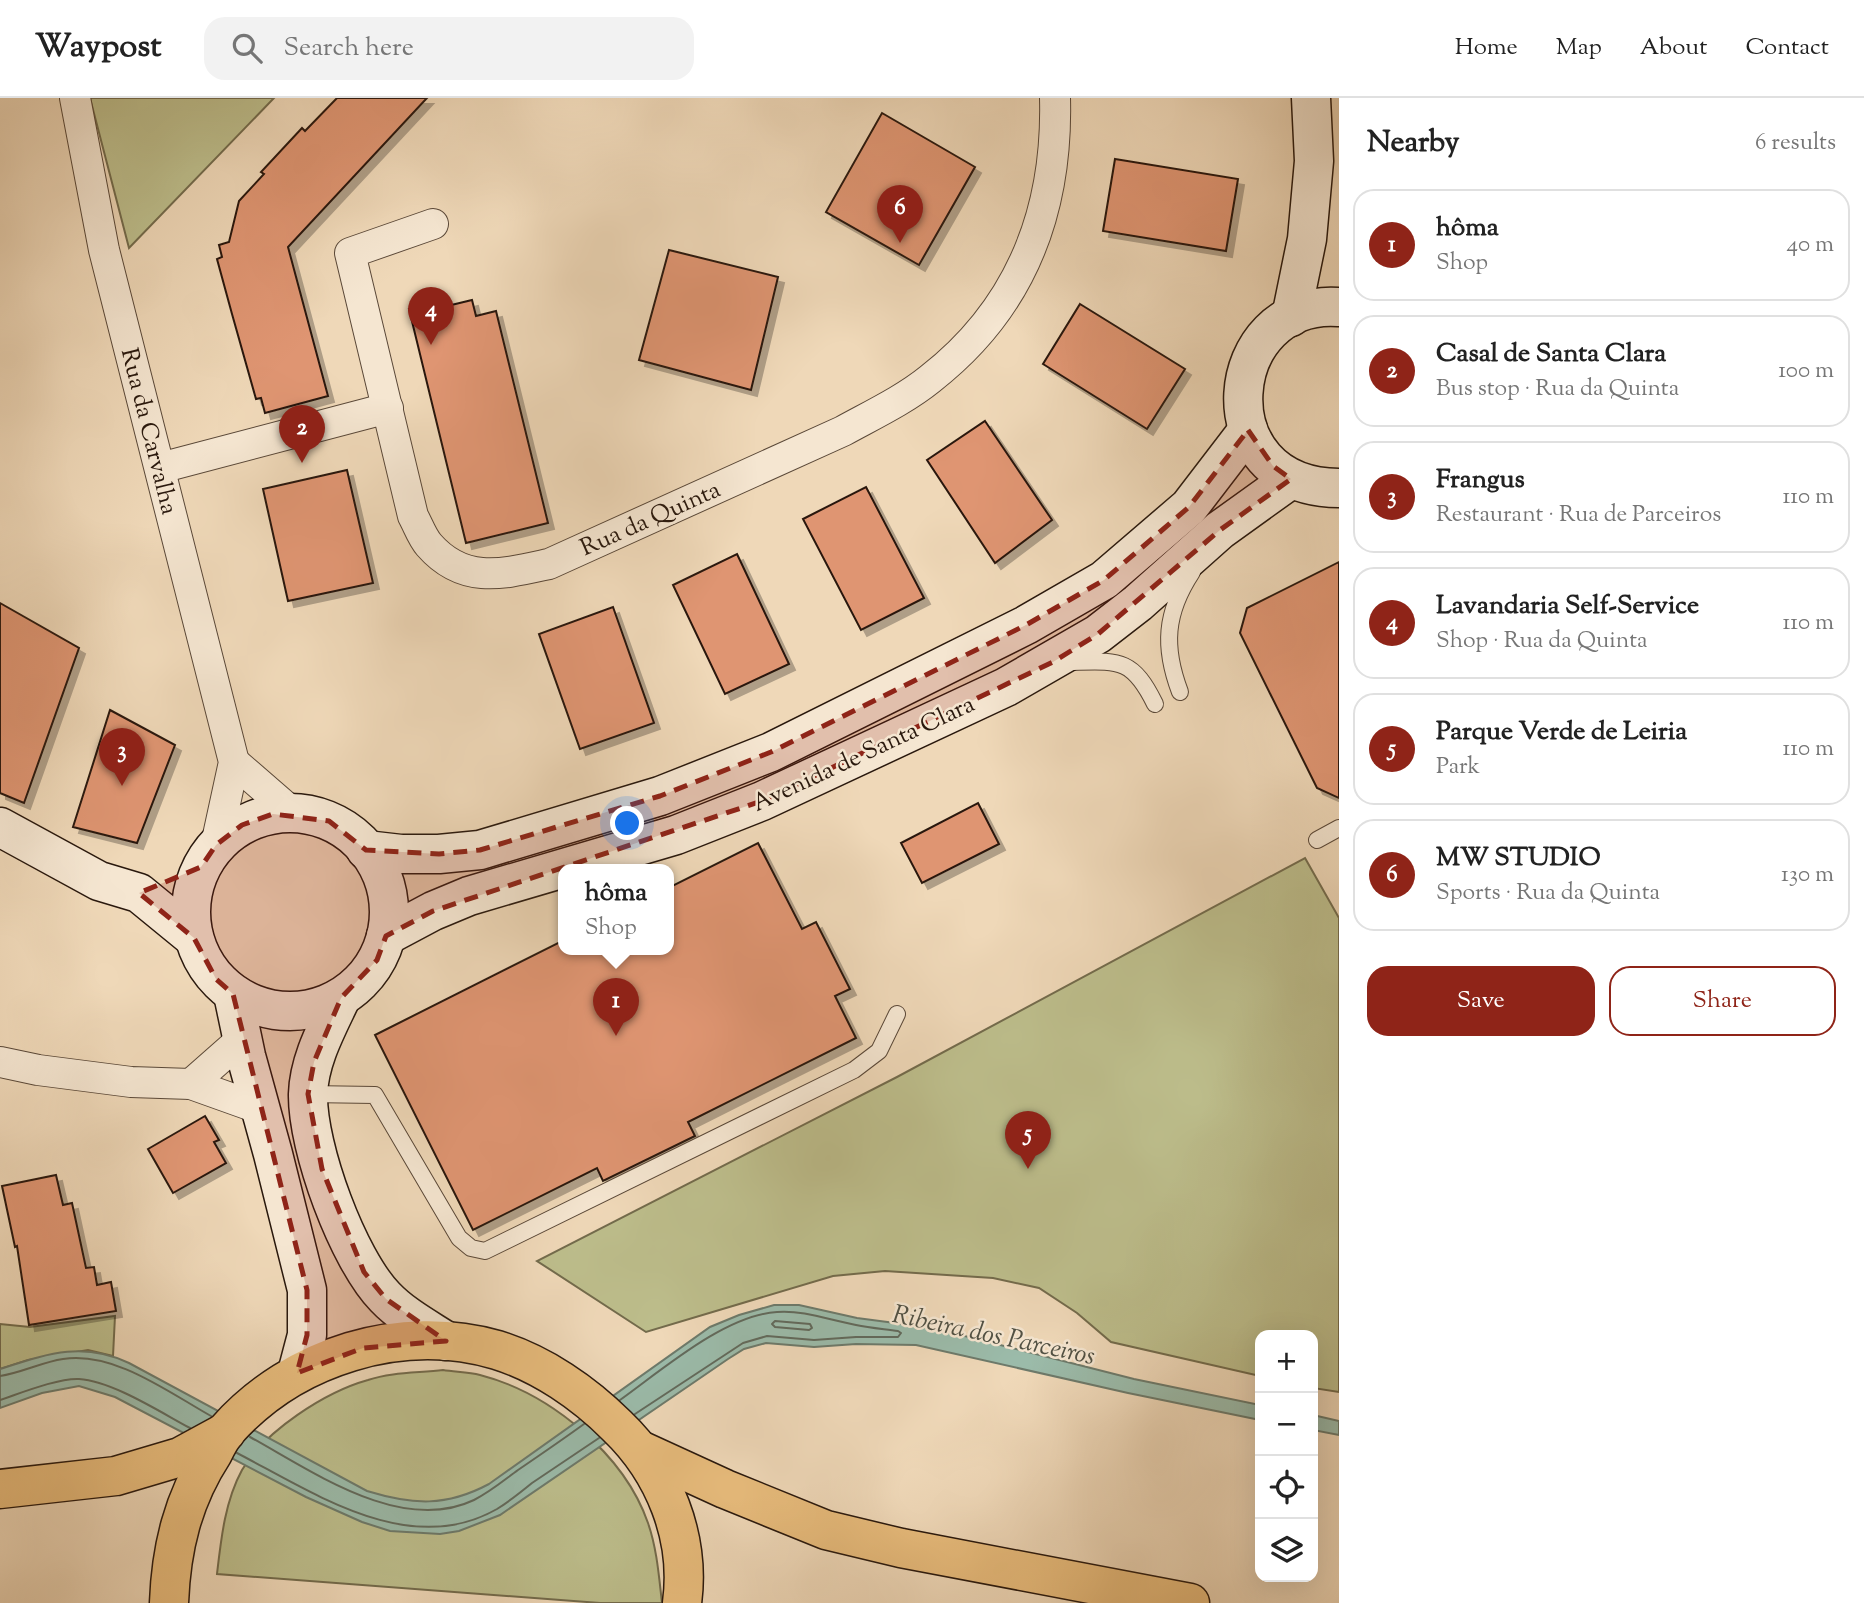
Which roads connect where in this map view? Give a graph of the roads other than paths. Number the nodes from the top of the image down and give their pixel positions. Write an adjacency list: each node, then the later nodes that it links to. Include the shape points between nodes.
1 (75, 98): 9 (street, Rua da Carvalha, via 104,250)
2 (1055, 98): 7 (street, Rua da Quinta, via 1051,174 1039,228 1019,276 993,317 929,380 843,431 549,564 477,575 451,565 423,535 413,516)
3 (1311, 98): 6 (main road, via 1314,161 1308,226)
4 (433, 224): 7 (street, Rua da Quinta, via 350,253)
5 (1339, 307): 6 (main road)
6 (1291, 317): 8 (main road, via 1270,332 1254,353 1244,378 1242,404)
7 (387, 408): 9 (street)
8 (1248, 430): 10 (main road, via 1272,466); 21 (main road, Avenida de Santa Clara, via 1189,507 1104,580 1026,625 771,752 660,796 480,850 439,854)
9 (160, 468): 16 (street, Rua da Carvalha)
10 (1291, 479): 11 (main road, via 1318,488); 12 (main road, Avenida de Santa Clara)
11 (1339, 488)
12 (1220, 530): 13 (main road, Avenida de Santa Clara, via 1138,603); 14 (lane, via 1187,580 1168,623 1170,666)
13 (1053, 662): 15 (lane, via 1121,664 1135,671); 23 (main road, Avenida de Santa Clara, via 762,802 665,838)
14 (1180, 692)
15 (1155, 704)
16 (234, 762): 17 (street); 22 (street, Rua da Carvalha)
17 (294, 814): 21 (main road, via 329,821); 22 (main road, via 273,814 242,825)
18 (0, 827): 25 (main road, via 99,881)
19 (1339, 828): 20 (lane)
20 (1317, 840)
21 (366, 850): 26 (main road, via 384,882 389,909)
22 (209, 856): 25 (main road); 27 (main road, via 193,890)
23 (576, 864)
24 (558, 869): 26 (main road, Avenida de Santa Clara, via 469,895)
25 (139, 893): 27 (main road)
26 (386, 936): 29 (main road, via 362,981)
27 (194, 938): 28 (main road, via 216,979)
28 (233, 994): 29 (main road, via 258,1007 287,1012 315,1009); 31 (main road)
29 (341, 998): 34 (main road, via 314,1062)
30 (897, 1014): 34 (lane, via 879,1051 854,1070 485,1251 471,1248 459,1238 375,1095)
31 (242, 1039): 33 (street); 35 (main road)
32 (0, 1062): 33 (street, via 131,1082)
33 (191, 1084): 35 (street)
34 (308, 1094): 36 (main road, via 322,1169 364,1272 386,1299)
35 (261, 1109): 37 (main road, via 307,1290 307,1335)
36 (446, 1341): 37 (main road, via 416,1340 363,1348); 39 (main road, via 500,1351 544,1371 599,1408)
37 (297, 1373): 38 (main road)
38 (226, 1432): 40 (main road, via 180,1457 116,1476); 41 (main road, via 187,1502 175,1539)
39 (642, 1451): 42 (main road, via 679,1529); 43 (main road, via 826,1530)
40 (0, 1489)
41 (169, 1603)
42 (682, 1603)
43 (1191, 1603)

